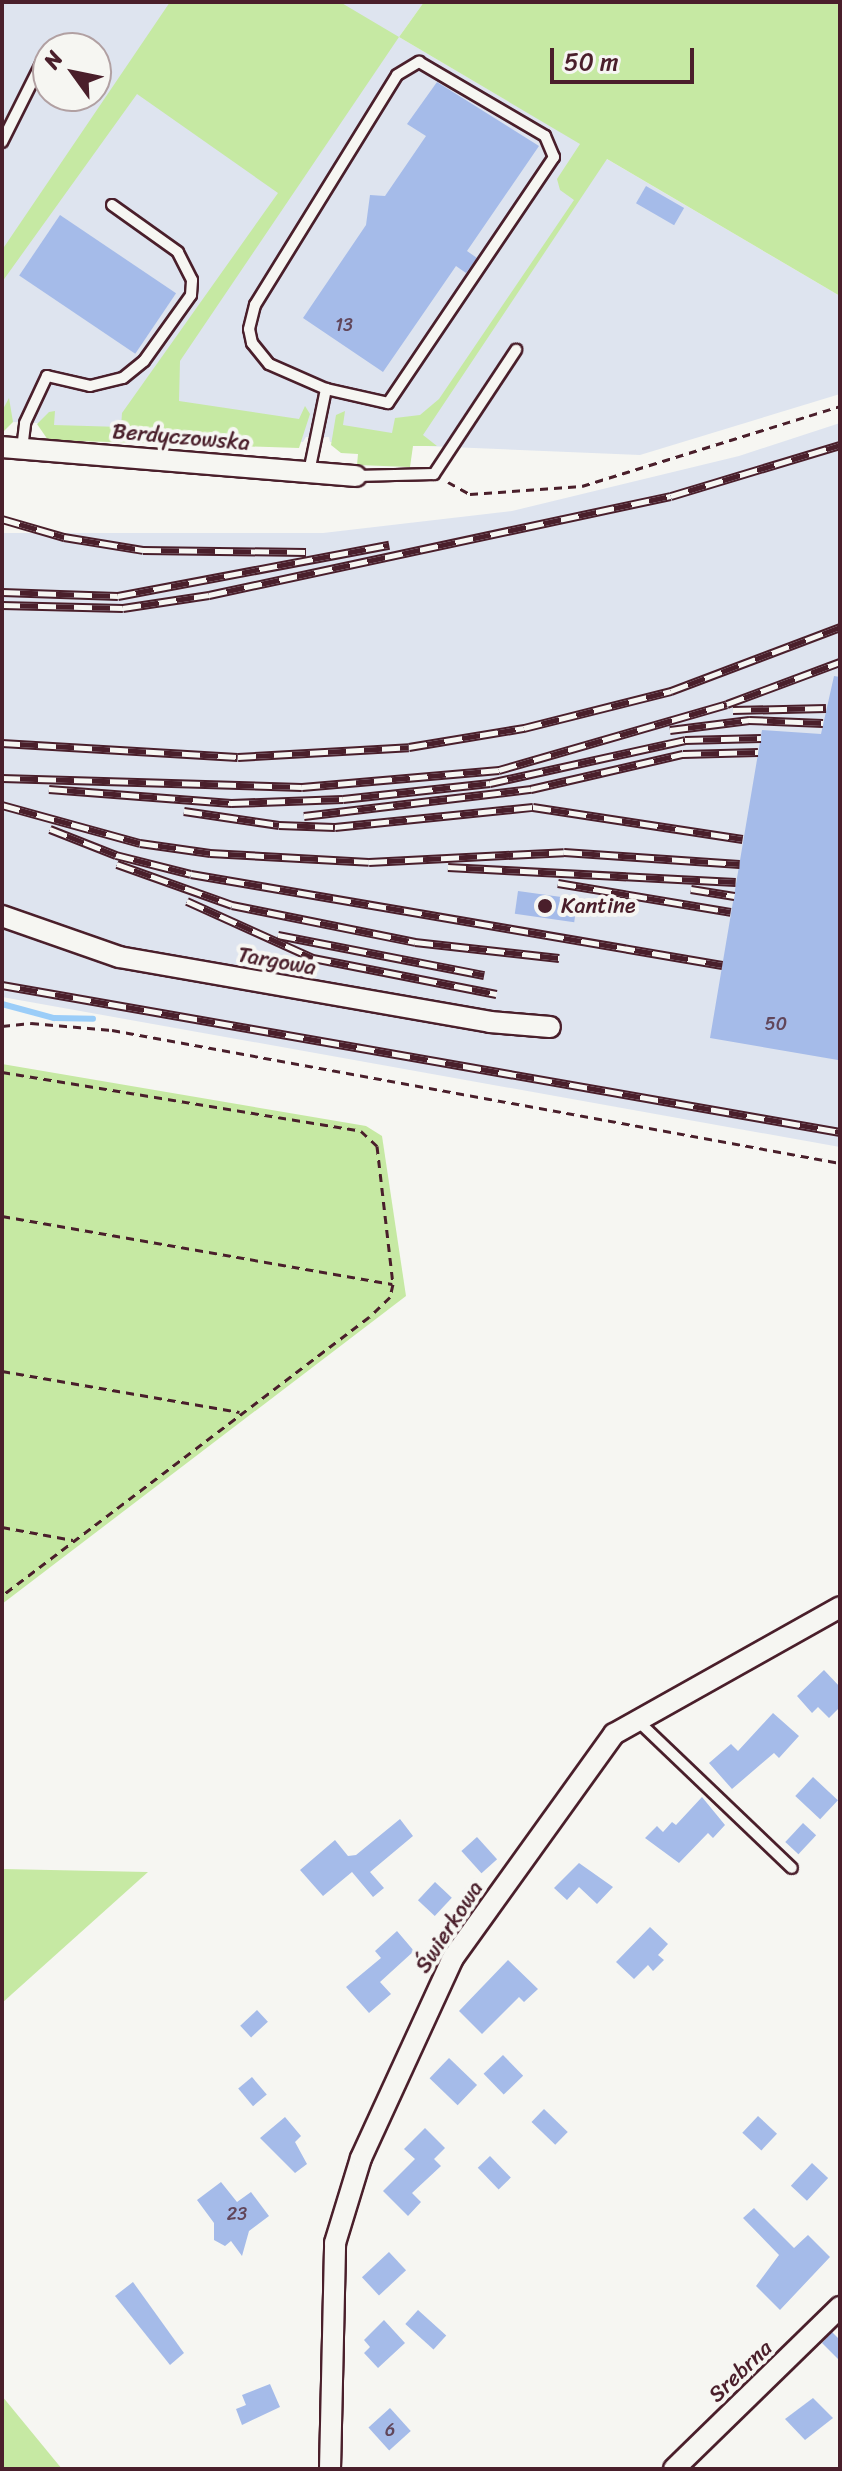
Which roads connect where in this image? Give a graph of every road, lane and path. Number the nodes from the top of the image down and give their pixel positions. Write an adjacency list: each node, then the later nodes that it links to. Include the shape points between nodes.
1 (32, 82): 2 (lane)
2 (2, 142)
3 (112, 205): 7 (lane, via 178,252 192,280 191,295 144,361 123,378 90,386 47,376)
4 (516, 350): 9 (lane)
5 (326, 389): 5 (lane, via 260,357 249,329 255,305 397,75 411,64 428,64 545,136 553,148 552,166 388,403); 8 (lane)
6 (840, 406): 9 (path, via 582,486 470,494)
7 (12, 448): 8 (street, Berdyczowska)
8 (309, 472): 10 (street, Berdyczowska)
9 (434, 474): 10 (lane)
10 (356, 476)
11 (2, 916): 13 (street, Targowa, via 119,957 499,1024)
12 (2, 1026): 15 (path, via 31,1023 112,1030)
13 (550, 1027)
14 (2, 1072): 17 (path, via 361,1131 377,1146)
15 (840, 1163)
16 (2, 1216): 17 (path)
17 (393, 1284): 19 (path, via 390,1297 369,1317)
18 (2, 1371): 19 (path)
19 (239, 1412): 21 (path)
20 (2, 1527): 21 (path)
21 (75, 1540): 22 (path)
22 (2, 1596)
23 (840, 1607): 24 (street, Świerkowa)
24 (637, 1720): 25 (lane); 27 (street, Świerkowa, via 599,1751 453,1958 361,2158 335,2243 331,2281)
25 (792, 1868)
26 (840, 2307): 28 (street, Srebrna)
27 (330, 2469)
28 (674, 2469)

